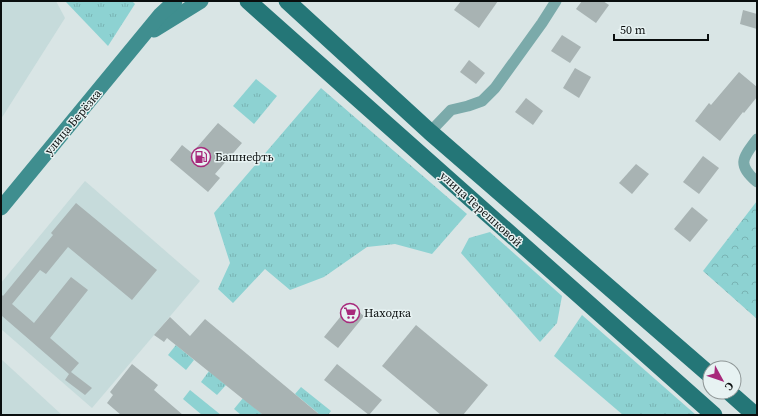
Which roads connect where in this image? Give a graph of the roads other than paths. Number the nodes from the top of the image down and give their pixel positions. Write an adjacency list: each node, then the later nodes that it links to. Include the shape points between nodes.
1 (175, 1): 6 (main road, улица Берёзка)
2 (201, 1): 6 (main road, улица Берёзка)
3 (248, 1): 13 (main road, улица Терешковой)
4 (287, 1): 7 (main road, улица Терешковой)
5 (556, 1): 7 (street, via 495,88 482,101 451,110)
6 (144, 35): 10 (main road, улица Берёзка)
7 (430, 132): 11 (main road, улица Терешковой)
8 (757, 139): 9 (street, via 744,161 746,172)
9 (757, 182)
10 (1, 208)
11 (702, 369)
12 (738, 400): 14 (main road)
13 (714, 415)
14 (755, 415)

